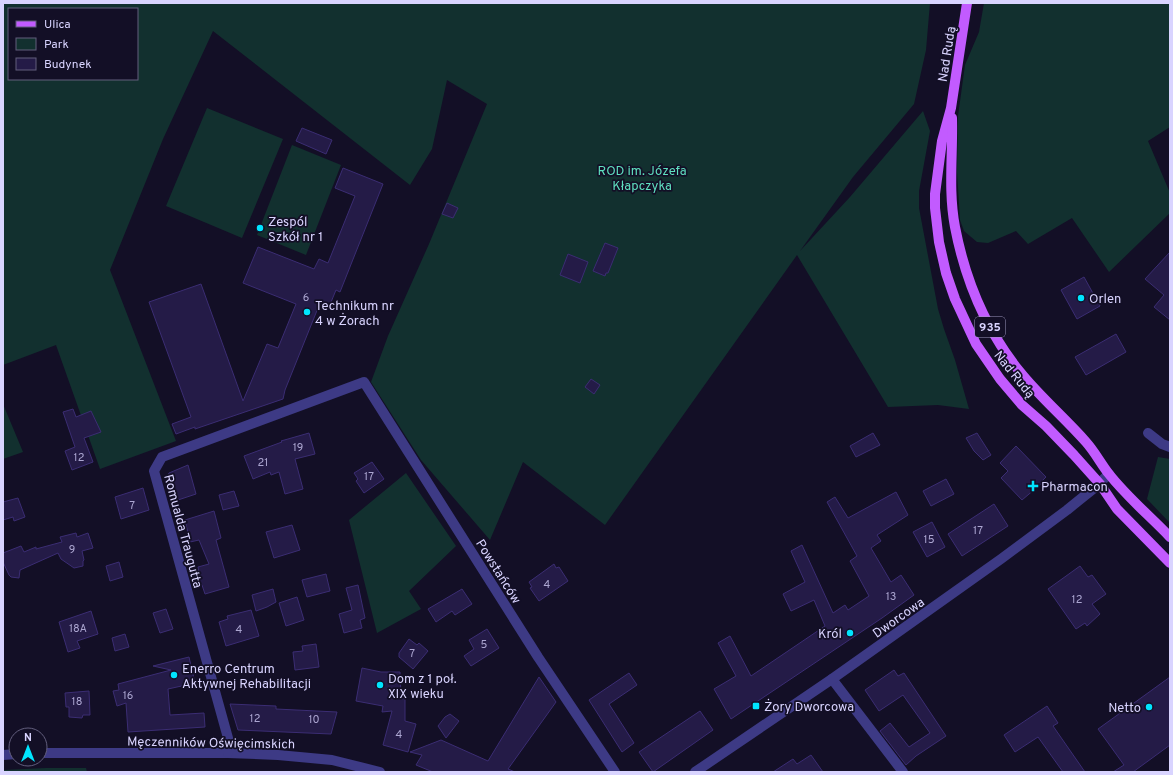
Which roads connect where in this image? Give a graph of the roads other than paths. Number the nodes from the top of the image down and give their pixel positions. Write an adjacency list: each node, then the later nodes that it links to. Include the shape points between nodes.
1 (967, 3): 2 (main road, Nad Rudą / 935)
2 (951, 108): 6 (main road, Nad Rudą / 935, via 953,214 964,263 987,322 1020,372 1087,443); 7 (main road, Nad Rudą / 935, via 942,141 936,179 935,208 946,273 958,307 976,344 1000,379)
3 (364, 382): 12 (street, Romualda Traugutta, via 162,457 154,471 228,738); 14 (street, Powstańców, via 546,669)
4 (1148, 434): 5 (street)
5 (1170, 447)
6 (1109, 474): 7 (street, Dworcowa); 8 (main road, Nad Rudą / 935)
7 (1100, 484): 9 (main road, Nad Rudą / 935, via 1117,509); 10 (street, Dworcowa, via 1001,559)
8 (1170, 537)
9 (1170, 563)
10 (832, 679): 15 (street, Dworcowa); 16 (street)
11 (48, 753): 12 (street, Męczenników Oświęcimskich)
12 (228, 753): 13 (street, Męczenników Oświęcimskich, via 332,760)
13 (380, 772)
14 (615, 772)
15 (695, 772)
16 (903, 772)

